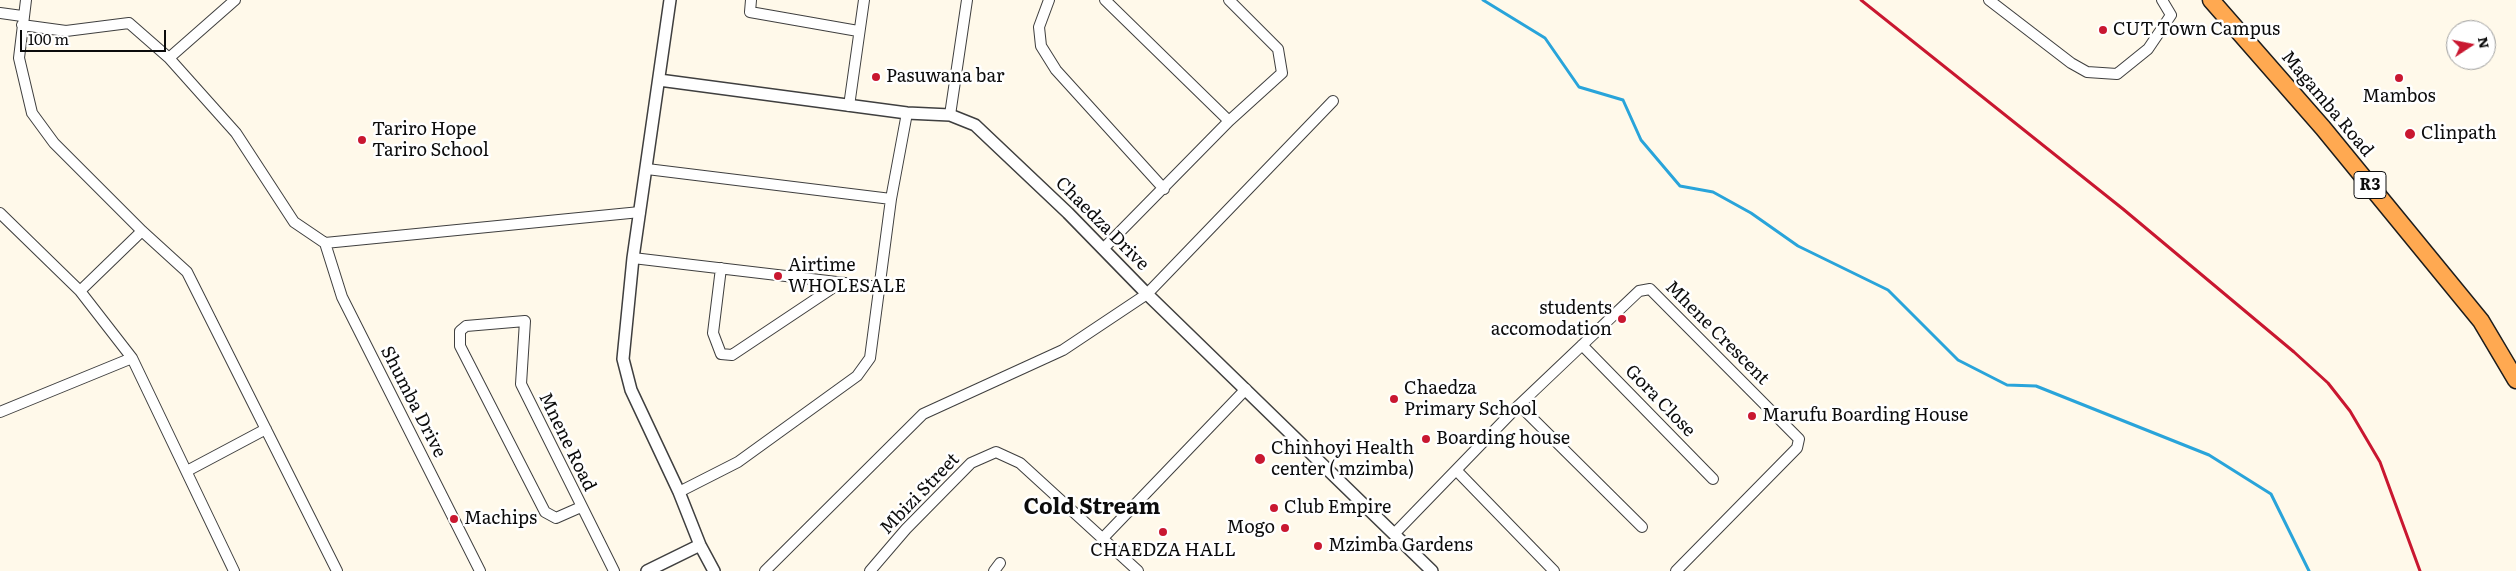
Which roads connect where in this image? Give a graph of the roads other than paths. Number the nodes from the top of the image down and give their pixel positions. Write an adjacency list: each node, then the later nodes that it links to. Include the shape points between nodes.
1 (26, 0): 14 (street)
2 (235, 0): 16 (street)
3 (670, 0): 17 (street)
4 (751, 0): 15 (street, via 750,12)
5 (864, 0): 15 (street)
6 (966, 0): 21 (street)
7 (1049, 0): 24 (street, via 1039,27 1041,46 1056,70)
8 (1105, 0): 22 (street)
9 (1229, 0): 22 (street, via 1278,49 1282,72)
10 (1990, 0): 11 (street, via 2070,63 2087,72 2117,74 2148,49 2171,15)
11 (2162, 0)
12 (2211, 0): 39 (highway, Magamba Road / R3, via 2323,128 2481,321)
13 (0, 13): 14 (street)
14 (22, 20): 16 (street, via 66,31 129,23); 28 (street, via 19,58 32,113 54,144)
15 (858, 31): 19 (street)
16 (169, 58): 29 (street, via 236,133 294,222)
17 (659, 80): 19 (street, Chaedza Drive); 23 (street)
18 (1333, 101): 36 (street)
19 (849, 106): 20 (street, Chaedza Drive)
20 (907, 113): 21 (street, Chaedza Drive); 25 (street)
21 (950, 115): 30 (street, Chaedza Drive, via 975,125)
22 (1229, 121): 24 (street)
23 (647, 169): 25 (street); 26 (street)
24 (1164, 189): 30 (street)
25 (891, 199): 34 (street)
26 (640, 212): 29 (street); 31 (street)
27 (0, 213): 35 (street)
28 (142, 231): 35 (street); 43 (street, via 187,272)
29 (325, 243): 56 (street, Shumba Drive, via 342,297)
30 (1103, 249): 36 (street, Chaedza Drive)
31 (633, 258): 32 (street); 47 (street, via 623,359 631,390)
32 (721, 268): 33 (street); 33 (street, via 713,333 721,354 732,355)
33 (840, 283): 34 (street)
34 (879, 287): 47 (street, via 870,358 857,376 738,462)
35 (80, 291): 38 (street)
36 (1147, 294): 40 (street, Chaedza Drive); 60 (street, via 1063,350 923,414)
37 (1582, 345): 41 (street, Mhene Crescent); 46 (street, Gora Close); 65 (street, Mhene Crescent, via 1639,291 1650,288 1799,439 1797,448)
38 (132, 358): 42 (street); 45 (street)
39 (2516, 380)
40 (1246, 389): 50 (street, Chaedza Drive); 51 (street)
41 (1519, 405): 44 (street, Mhene Crescent); 49 (street)
42 (0, 412)
43 (266, 429): 45 (street); 55 (street)
44 (1456, 470): 50 (street, Mhene Crescent); 64 (street)
45 (187, 471): 54 (street)
46 (1713, 480)
47 (679, 492): 52 (street)
48 (581, 507): 48 (street, Mnene Road, via 521,384 525,321 466,326 460,331 460,346 545,512 556,518); 57 (street, Mnene Road)
49 (1642, 527)
50 (1395, 532): 63 (street, Chaedza Drive)
51 (1102, 539): 61 (street, Mbizi Street, via 1020,463 996,452 971,463); 62 (street, Mbizi Street)
52 (700, 545): 53 (street); 59 (street)
53 (667, 567): 58 (street)
54 (234, 571)
55 (337, 571)
56 (480, 571)
57 (614, 571)
58 (647, 571)
59 (714, 571)
60 (765, 571)
61 (870, 571)
62 (1138, 571)
63 (1432, 571)
64 (1554, 571)
65 (1676, 571)

